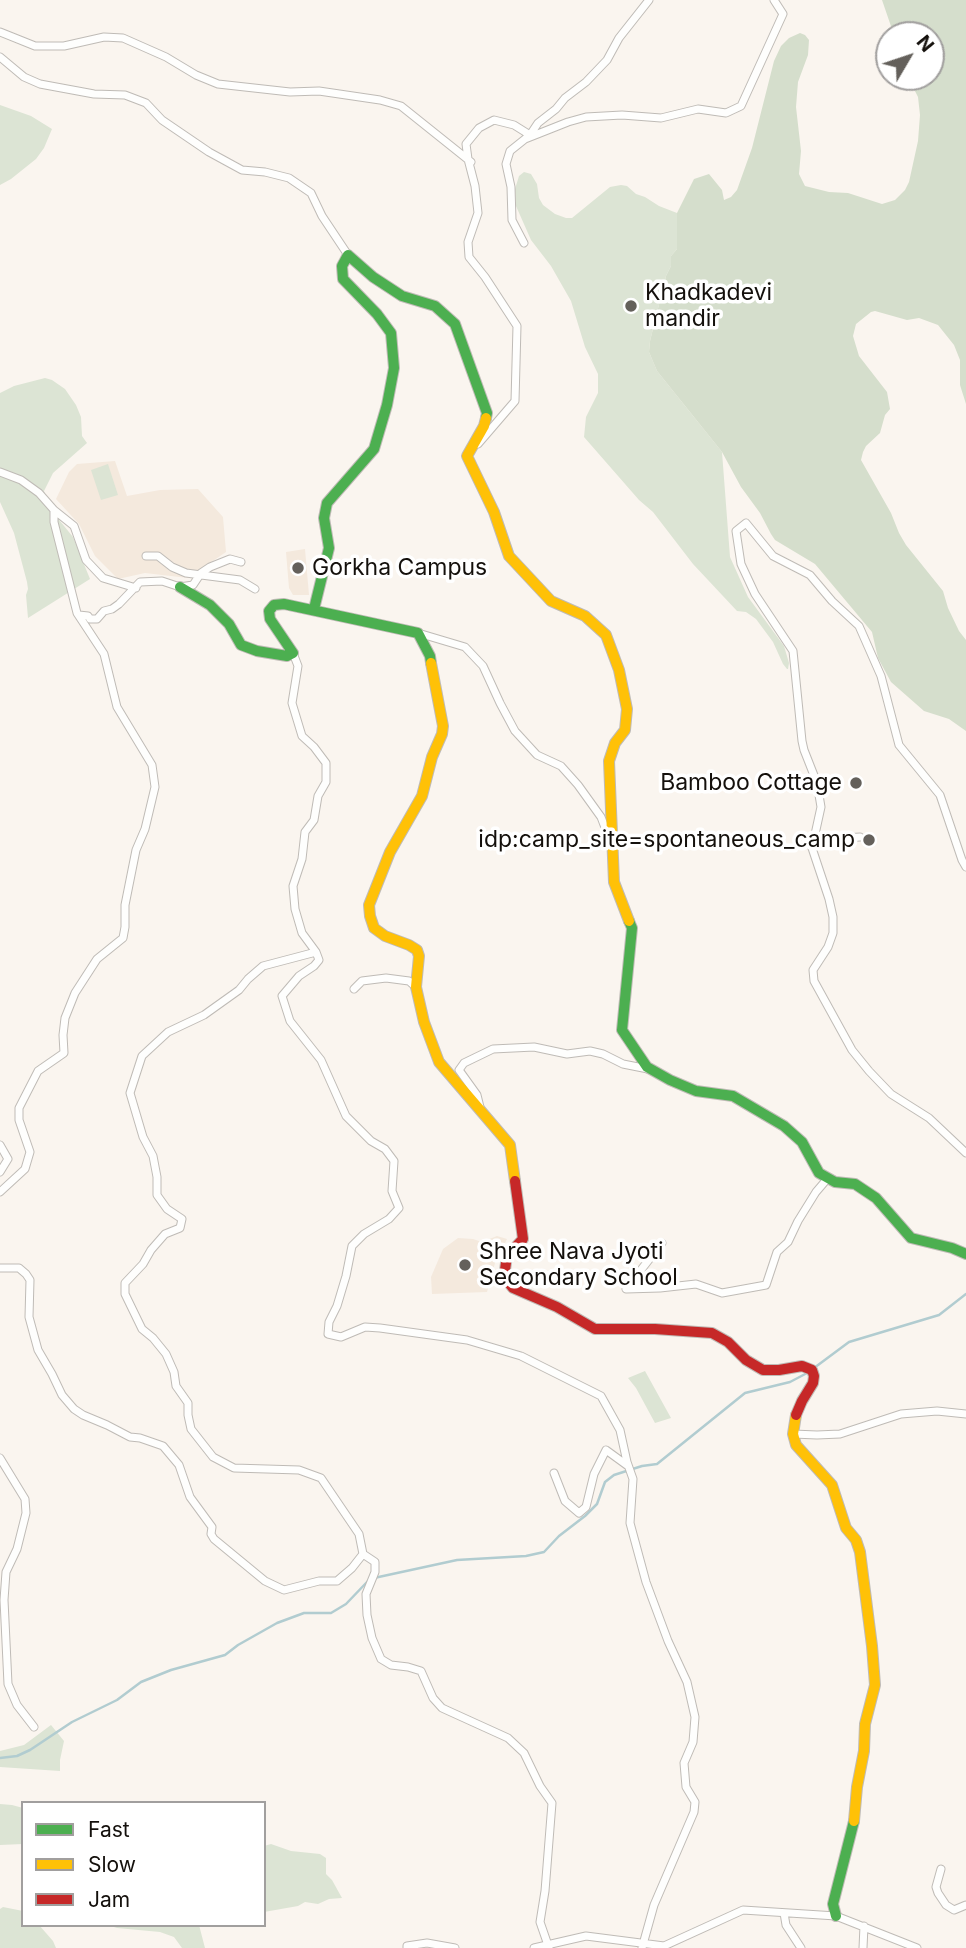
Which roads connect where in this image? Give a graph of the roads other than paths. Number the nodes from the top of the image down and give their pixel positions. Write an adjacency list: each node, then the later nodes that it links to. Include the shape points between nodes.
1 (649, 0): 5 (street, via 607,60)
2 (774, 0): 5 (street, via 783,14 741,106 726,113 698,109 661,118 586,117)
3 (0, 32): 6 (street, via 35,46 123,38 218,84 380,100 401,106)
4 (0, 57): 8 (street, via 40,84 94,94 125,94 146,103 162,120 242,170 289,178 311,193)
5 (527, 137): 6 (street, via 514,125 494,120 479,128 466,144); 7 (street, via 510,151 506,164 512,220)
6 (470, 160): 9 (street, via 478,213 468,242 469,257 517,326 515,401)
7 (524, 243)
8 (348, 255): 9 (street, via 402,296 435,306 455,324 488,413); 18 (street, via 342,265 343,279 391,333 394,368 374,449 327,503 324,518 329,548)
9 (467, 456): 24 (street, via 509,556 551,601 585,616 606,635 620,670 628,709 625,730 609,761)
10 (0, 472): 11 (street, via 21,480)
11 (54, 510): 16 (street, via 74,526 86,560 103,578); 19 (street)
12 (146, 556): 14 (street, via 158,556 172,567)
13 (242, 562): 14 (street, via 230,559)
14 (200, 576): 15 (street, via 193,584); 17 (street, via 240,580)
15 (180, 587): 16 (street, via 149,580); 21 (street, via 210,605 241,645 277,655)
16 (136, 588): 19 (street, via 97,619)
17 (255, 589)
18 (314, 609): 20 (street); 21 (street, via 284,604 269,611)
19 (79, 615): 35 (street, via 104,654 117,708 152,765 155,787 136,850 123,939 97,959 75,993 65,1018 64,1053 38,1071 19,1108 30,1152 25,1169)
20 (418, 633): 24 (street, via 465,647 483,666 515,731 537,755 561,766 601,817); 27 (street, via 430,656 442,734 422,796 390,852 369,905 374,928 417,950)
21 (293, 653): 26 (street, via 298,666 292,703 302,736 326,763 326,782 314,820 305,832 293,886 302,933)
22 (860, 837): 23 (street)
23 (814, 840): 25 (street, via 821,807 802,741 793,651 741,564 736,531 746,523 773,556 810,575 859,626 881,676 900,745 940,795); 32 (street, via 812,848 829,899 833,933 813,970 814,981 852,1050 869,1070 891,1094 929,1118)
24 (613, 856): 29 (street, via 614,882 632,928 622,1030)
25 (966, 867)
26 (316, 952): 42 (street, via 319,960 282,996 290,1021 321,1060 346,1116 394,1161 392,1191 399,1208 352,1246 328,1335 341,1337 365,1327 380,1328 467,1340 521,1356 601,1396 620,1430); 44 (street, via 263,965 239,990 204,1016 168,1032 142,1056 130,1093 153,1156 157,1195 182,1219 180,1228 165,1234 125,1283 125,1294 142,1329 166,1354 176,1385 188,1403 191,1429 214,1457 234,1468 299,1470 321,1478 359,1534)
27 (416, 987): 28 (street, via 409,981 386,978 362,981); 30 (street, via 439,1062)
28 (354, 989)
29 (651, 1069): 30 (street, via 590,1051 493,1049 459,1070 477,1095); 34 (street, via 696,1091 733,1096 784,1126 802,1142 819,1173)
30 (481, 1111): 40 (street, via 510,1145 523,1239 508,1256 504,1277 513,1288 595,1329 712,1333 763,1370 808,1367 813,1383 794,1421)
31 (0, 1145): 33 (street, via 8,1159)
32 (966, 1153)
33 (0, 1172)
34 (828, 1178): 36 (street, via 777,1252 766,1285 722,1293 696,1284 626,1289); 37 (street, via 855,1184 876,1198 911,1238)
35 (0, 1192)
36 (662, 1243)
37 (966, 1255)
38 (0, 1268): 44 (street, via 19,1268 30,1280 29,1317 38,1350 62,1395 83,1415 117,1432 163,1446 212,1527 214,1539 265,1581 284,1590 337,1581)
39 (966, 1414): 40 (street, via 901,1414 840,1434)
40 (793, 1434): 49 (street, via 796,1445 832,1485 846,1528 856,1540 872,1646 875,1685 865,1724 853,1827 833,1903)
41 (0, 1458): 45 (street, via 25,1499 26,1513 6,1572 8,1684)
42 (628, 1466): 43 (street, via 606,1450 586,1507 579,1513 565,1501); 52 (street, via 633,1479 633,1535 667,1641 687,1682 695,1717 693,1742 684,1763 694,1812 654,1905)
43 (554, 1473)
44 (363, 1554): 51 (street, via 375,1562 376,1572 366,1594 367,1615 381,1659 421,1671 442,1708 508,1738 524,1752 552,1803 540,1922)
45 (34, 1727)
46 (941, 1869): 47 (street, via 937,1893 954,1910)
47 (966, 1905)
48 (784, 1913): 49 (street); 52 (street, via 743,1910 664,1946); 56 (street, via 786,1925)
49 (836, 1916): 50 (street)
50 (864, 1926): 57 (street); 58 (street)
51 (549, 1946): 52 (street, via 586,1936); 55 (street)
52 (643, 1946)
53 (407, 1948): 54 (street, via 427,1943)
54 (455, 1948)
55 (534, 1948)
56 (802, 1948)
57 (863, 1948)
58 (917, 1948)

